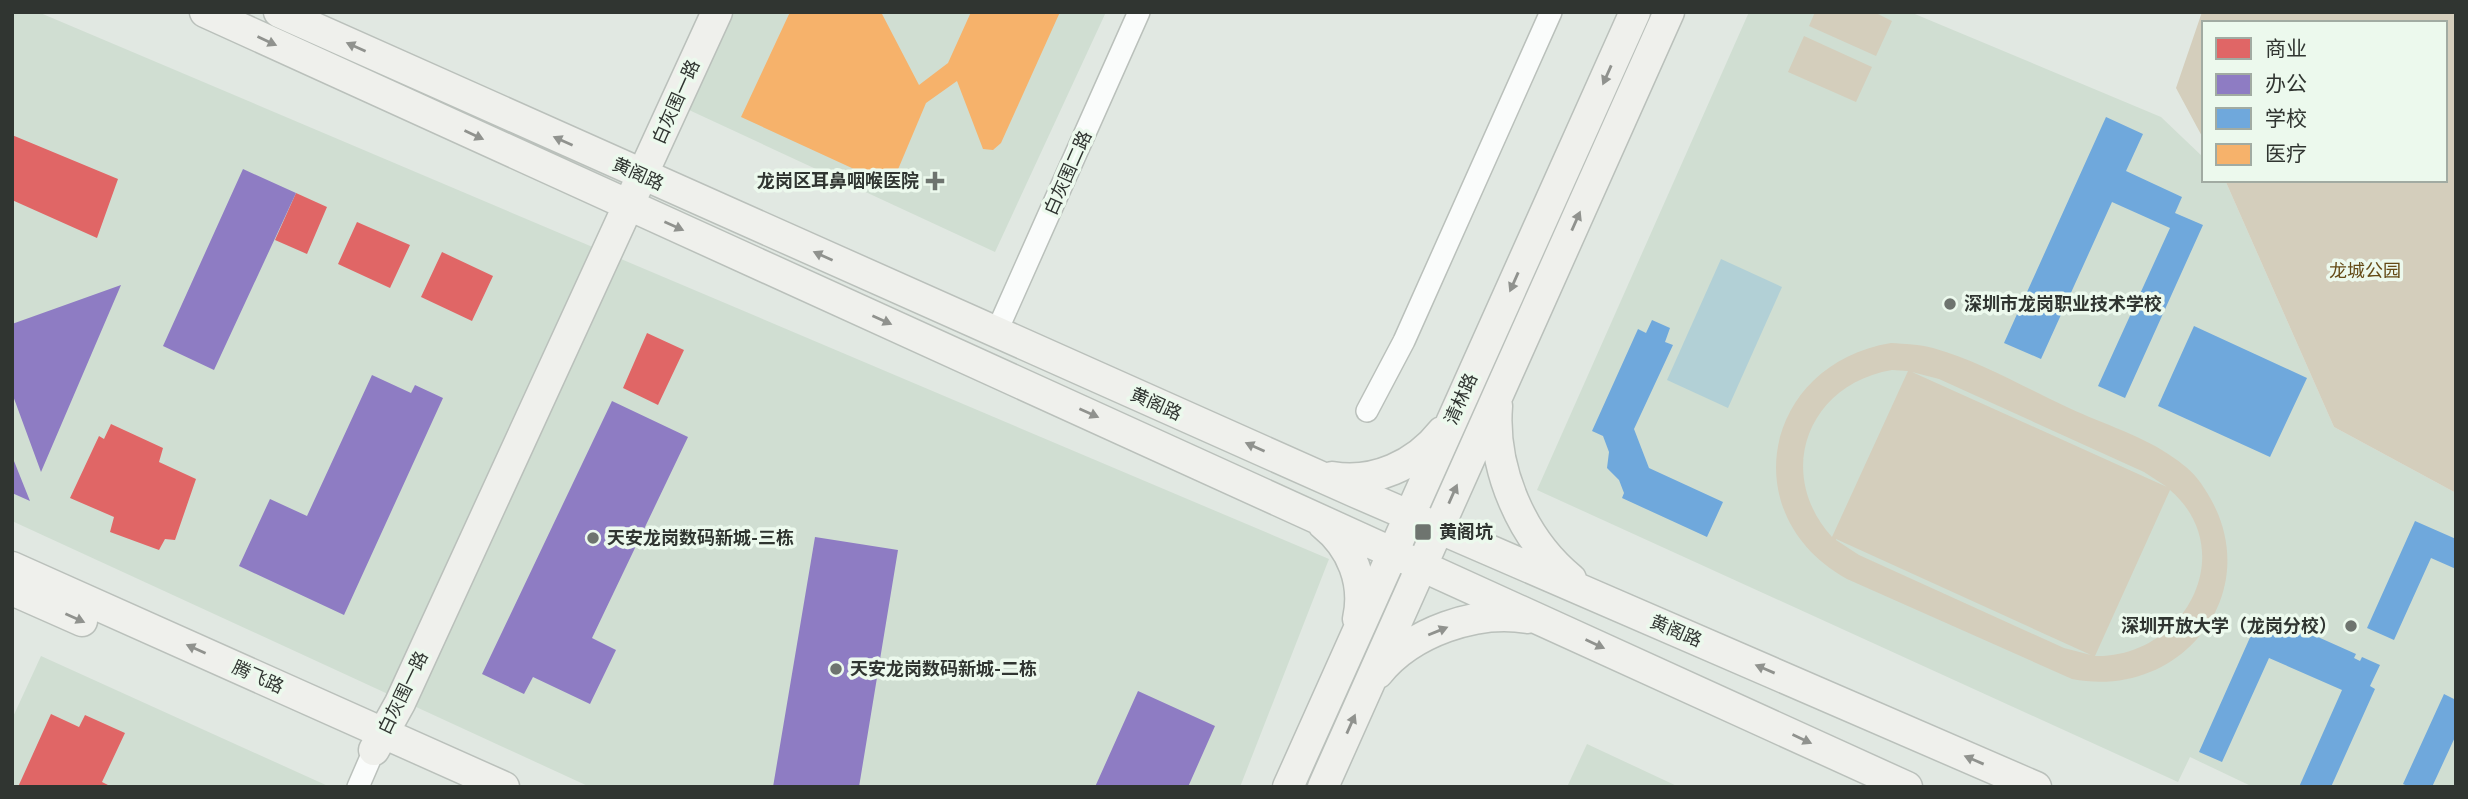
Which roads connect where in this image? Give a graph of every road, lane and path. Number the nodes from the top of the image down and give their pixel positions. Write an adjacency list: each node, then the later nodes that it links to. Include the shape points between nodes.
1 (205, 12): 10 (main road, 黄阁路, one-way to 10)
2 (279, 12): 9 (main road, 黄阁路, one-way to 2)
3 (696, 12): 9 (main road, 白灰围一路)
4 (717, 12): 9 (main road, 白灰围一路)
5 (1139, 12): 13 (street, 白灰围二路)
6 (1551, 12): 15 (street, via 1404,341)
7 (1635, 12): 11 (main road, 清林路, one-way to 11)
8 (1669, 12): 12 (main road, 清林路, one-way to 8)
9 (634, 173): 10 (main road, 白灰围一路); 13 (main road, 黄阁路, one-way to 9)
10 (621, 202): 18 (main road, 黄阁路, one-way to 18); 29 (main road, 白灰围一路)
11 (1532, 240): 12 (main road); 16 (main road, 清林路, one-way to 16)
12 (1561, 254): 14 (main road, 清林路)
13 (996, 332): 17 (main road, 黄阁路, one-way to 13)
14 (1498, 395): 20 (main road, 清林路, one-way to 14); 25 (main road, via 1500,453 1515,503 1541,548)
15 (1367, 411)
16 (1455, 415): 17 (main road, via 1429,445 1392,471 1342,479); 19 (main road, 清林路)
17 (1318, 475): 19 (main road, 黄阁路)
18 (1302, 510): 21 (main road, 黄阁路); 27 (main road, via 1343,543 1355,566 1360,590)
19 (1410, 515): 20 (main road, 黄阁路); 21 (main road, 清林路)
20 (1438, 528): 22 (main road, 清林路); 25 (main road, 黄阁路)
21 (1394, 551): 22 (main road, 黄阁路); 27 (main road, 清林路)
22 (1422, 564): 26 (main road, 黄阁路); 28 (main road, 清林路)
23 (12, 567): 29 (main road, 腾飞路, one-way to 23)
24 (12, 590): 29 (main road, 腾飞路, one-way to 29)
25 (1586, 592): 36 (main road, 黄阁路, one-way to 25)
26 (1545, 621): 28 (main road, one-way to 26, via 1398,653 1442,629 1494,616); 35 (main road, 黄阁路, one-way to 35)
27 (1352, 644): 33 (main road, 清林路)
28 (1367, 688): 34 (main road, 清林路, one-way to 28)
29 (376, 737): 30 (street); 31 (main road, 腾飞路); 32 (main road, 腾飞路)
30 (358, 787)
31 (455, 787)
32 (504, 787)
33 (1288, 787)
34 (1323, 787)
35 (1907, 787)
36 (2036, 787)

